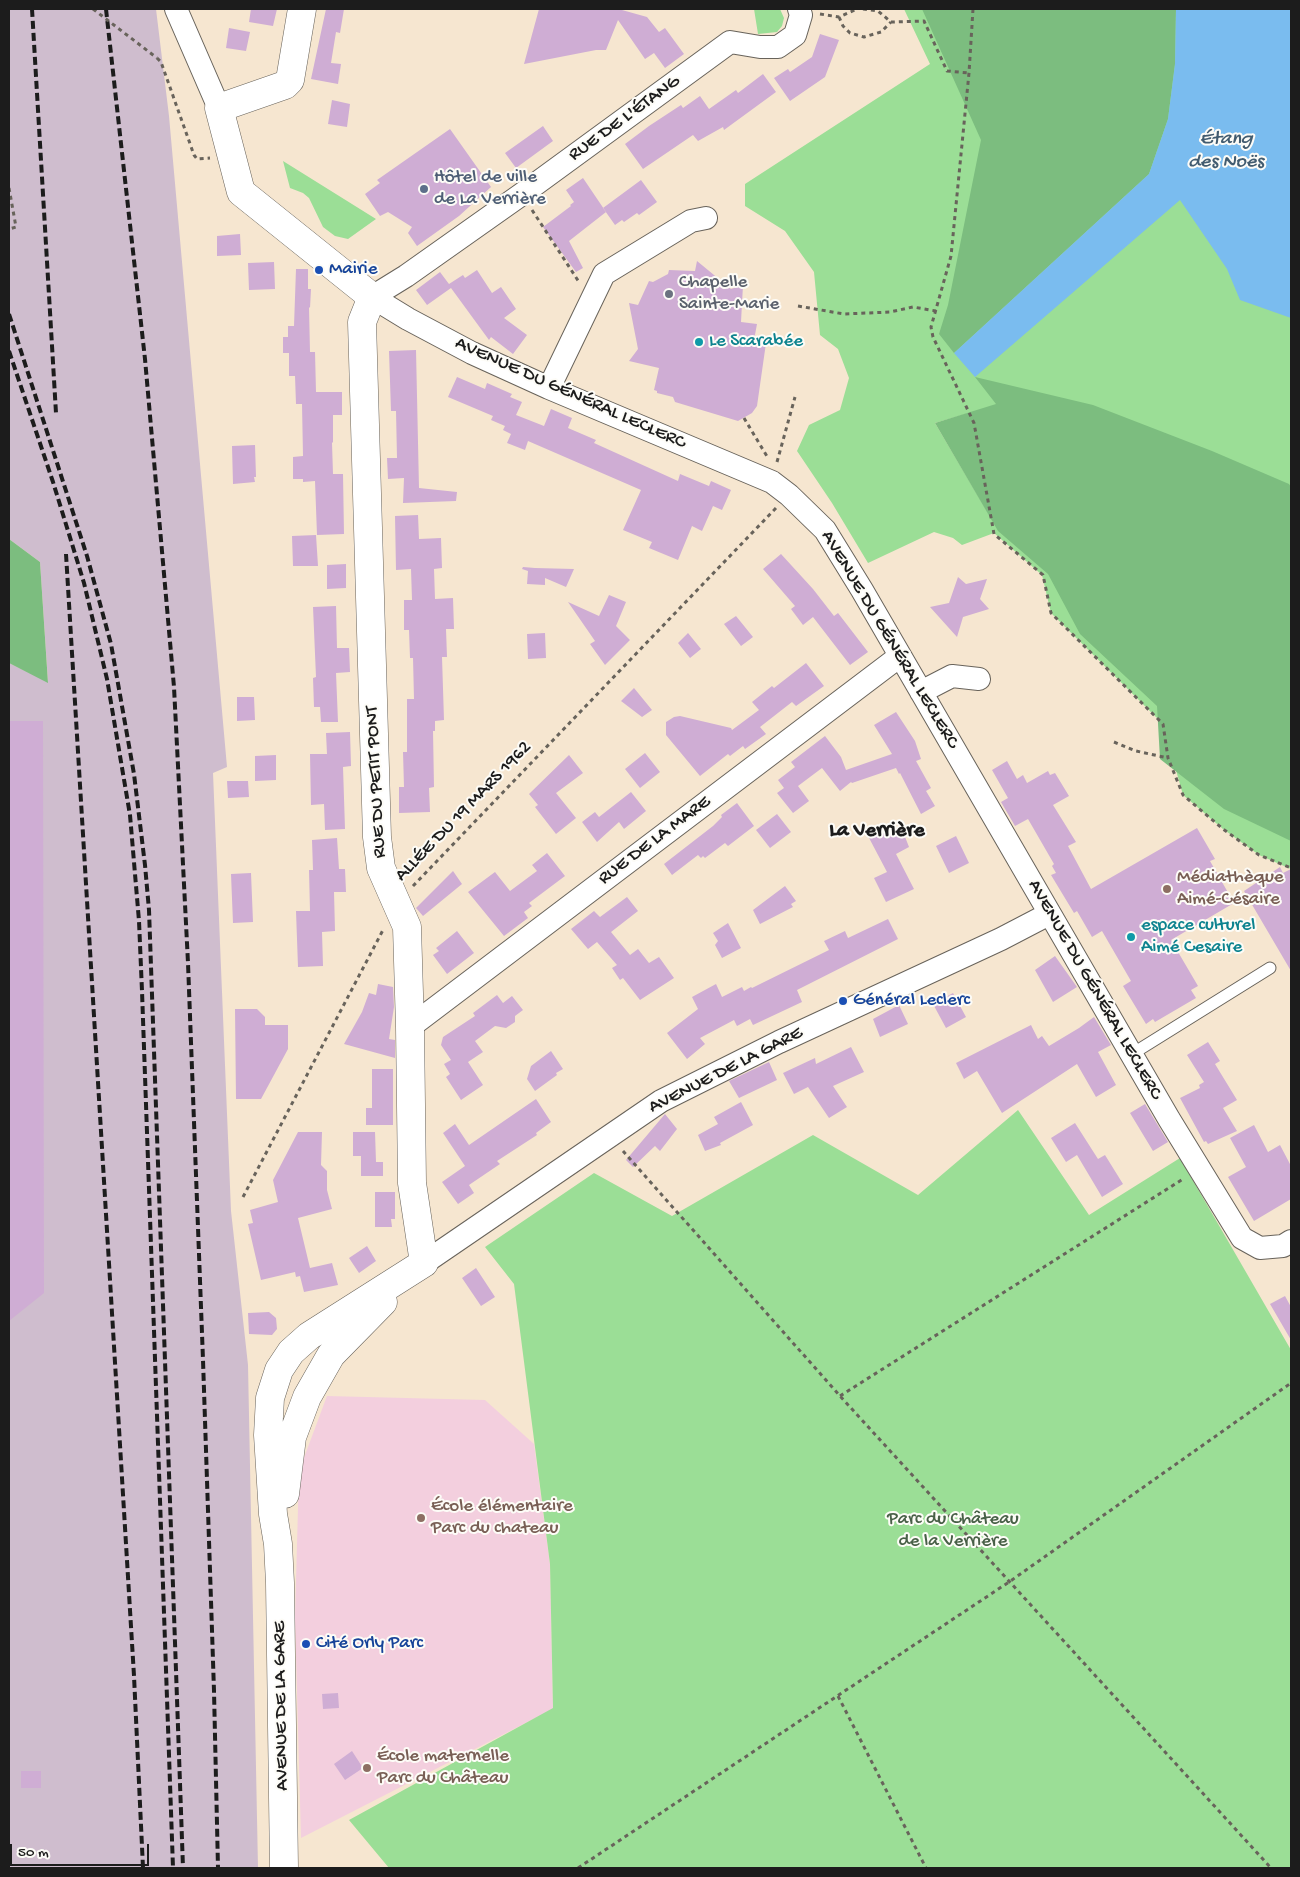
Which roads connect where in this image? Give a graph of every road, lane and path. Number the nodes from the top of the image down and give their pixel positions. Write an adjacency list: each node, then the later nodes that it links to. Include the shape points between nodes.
1 (92, 9): 12 (path, bridge, via 161,62 197,159)
2 (176, 9): 11 (street)
3 (302, 9): 11 (street, via 290,80 285,85)
4 (857, 9): 8 (path)
5 (863, 9): 9 (path, via 878,11)
6 (972, 9): 10 (path)
7 (800, 12): 8 (path); 14 (street, RUE DE L'ÉTANG, via 795,35 778,47 730,42)
8 (839, 17): 9 (path, via 850,33 864,37 881,32)
9 (891, 22): 10 (path, via 924,21 947,71)
10 (969, 73): 20 (path, via 951,256)
11 (219, 108): 12 (street, AVENUE DU GÉNÉRAL LECLERC)
12 (230, 154): 17 (street, AVENUE DU GÉNÉRAL LECLERC, via 241,192)
13 (9, 188): 16 (path, via 16,227)
14 (522, 194): 17 (street, RUE DE L'ÉTANG); 18 (path)
15 (706, 218): 18 (street, via 691,221 604,274)
16 (9, 229)
17 (372, 297): 21 (street, AVENUE DU GÉNÉRAL LECLERC, via 472,353); 33 (street, RUE DU PETIT PONT, via 362,322 377,837 381,868)
18 (592, 301): 21 (street)
19 (798, 306): 20 (path, via 844,314 890,312 913,307)
20 (936, 311): 31 (path, via 931,327 933,337 974,423 994,534 1042,575 1051,613 1163,724)
21 (549, 388): 27 (street, AVENUE DU GÉNÉRAL LECLERC, via 772,482 825,530)
22 (795, 396): 25 (path)
23 (744, 418): 24 (path)
24 (769, 461)
25 (774, 470)
26 (782, 501): 33 (path, ALLÉE DU 19 MARS 1962)
27 (900, 656): 29 (street, AVENUE DU GÉNÉRAL LECLERC); 36 (street, RUE DE LA MARE)
28 (980, 679): 29 (street, via 952,676)
29 (921, 692): 34 (street, AVENUE DU GÉNÉRAL LECLERC)
30 (1114, 742): 31 (path)
31 (1168, 758): 32 (path, via 1184,795 1259,855)
32 (1291, 868)
33 (397, 902): 36 (street, RUE DU PETIT PONT, via 407,928); 40 (path, ALLÉE DU 19 MARS 1962)
34 (1049, 914): 37 (street, AVENUE DU GÉNÉRAL LECLERC); 38 (street, AVENUE DE LA GARE, via 717,1072 661,1101)
35 (1270, 968): 37 (lane)
36 (410, 1027): 42 (street, RUE DU PETIT PONT, via 412,1183)
37 (1132, 1054): 39 (street, AVENUE DU GÉNÉRAL LECLERC)
38 (609, 1136): 42 (street, AVENUE DE LA GARE); 44 (path)
39 (1199, 1169): 41 (street, AVENUE DU GÉNÉRAL LECLERC, via 1242,1238 1260,1248 1283,1246); 44 (path)
40 (244, 1198)
41 (1291, 1241)
42 (424, 1263): 45 (street, AVENUE DE LA GARE, via 331,1355 307,1397 292,1437); 45 (street, AVENUE DE LA GARE, via 309,1336 291,1352 279,1370 270,1398 268,1435 272,1514)
43 (1291, 1383): 46 (path)
44 (840, 1396): 46 (path)
45 (278, 1544): 48 (street, AVENUE DE LA GARE)
46 (1009, 1582): 47 (path); 51 (path)
47 (838, 1696): 49 (path); 50 (path)
48 (284, 1868)
49 (578, 1868)
50 (926, 1868)
51 (1271, 1868)

